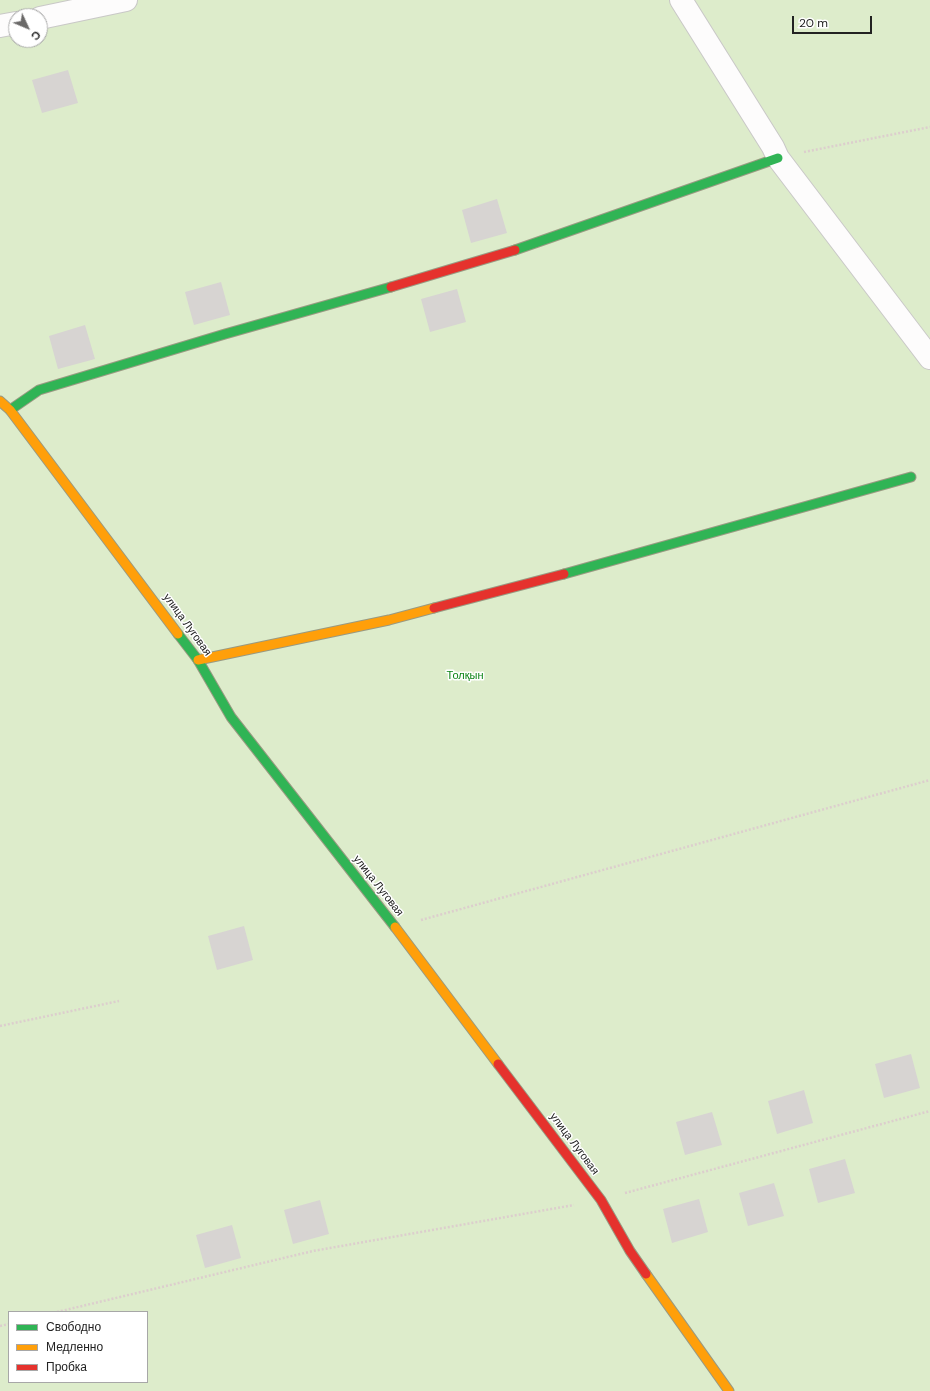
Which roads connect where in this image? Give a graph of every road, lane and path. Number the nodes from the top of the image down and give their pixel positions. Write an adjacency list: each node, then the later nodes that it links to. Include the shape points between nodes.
1 (126, 0): 3 (street)
2 (680, 0): 5 (street)
3 (48, 16)
4 (930, 127): 5 (path)
5 (778, 158): 6 (street); 8 (street, via 508,253 39,390)
6 (930, 358)
7 (0, 401): 8 (street, улица Луговая)
8 (10, 410): 10 (street, улица Луговая)
9 (911, 477): 10 (street, via 596,566 389,620)
10 (198, 660): 12 (street, улица Луговая, via 231,716)
11 (930, 780): 12 (path)
12 (395, 927): 16 (street, улица Луговая)
13 (119, 1001): 14 (path)
14 (0, 1026)
15 (930, 1111): 16 (path)
16 (602, 1200): 17 (path, via 314,1251); 18 (street, улица Луговая, via 630,1251)
17 (61, 1311)
18 (729, 1391)

